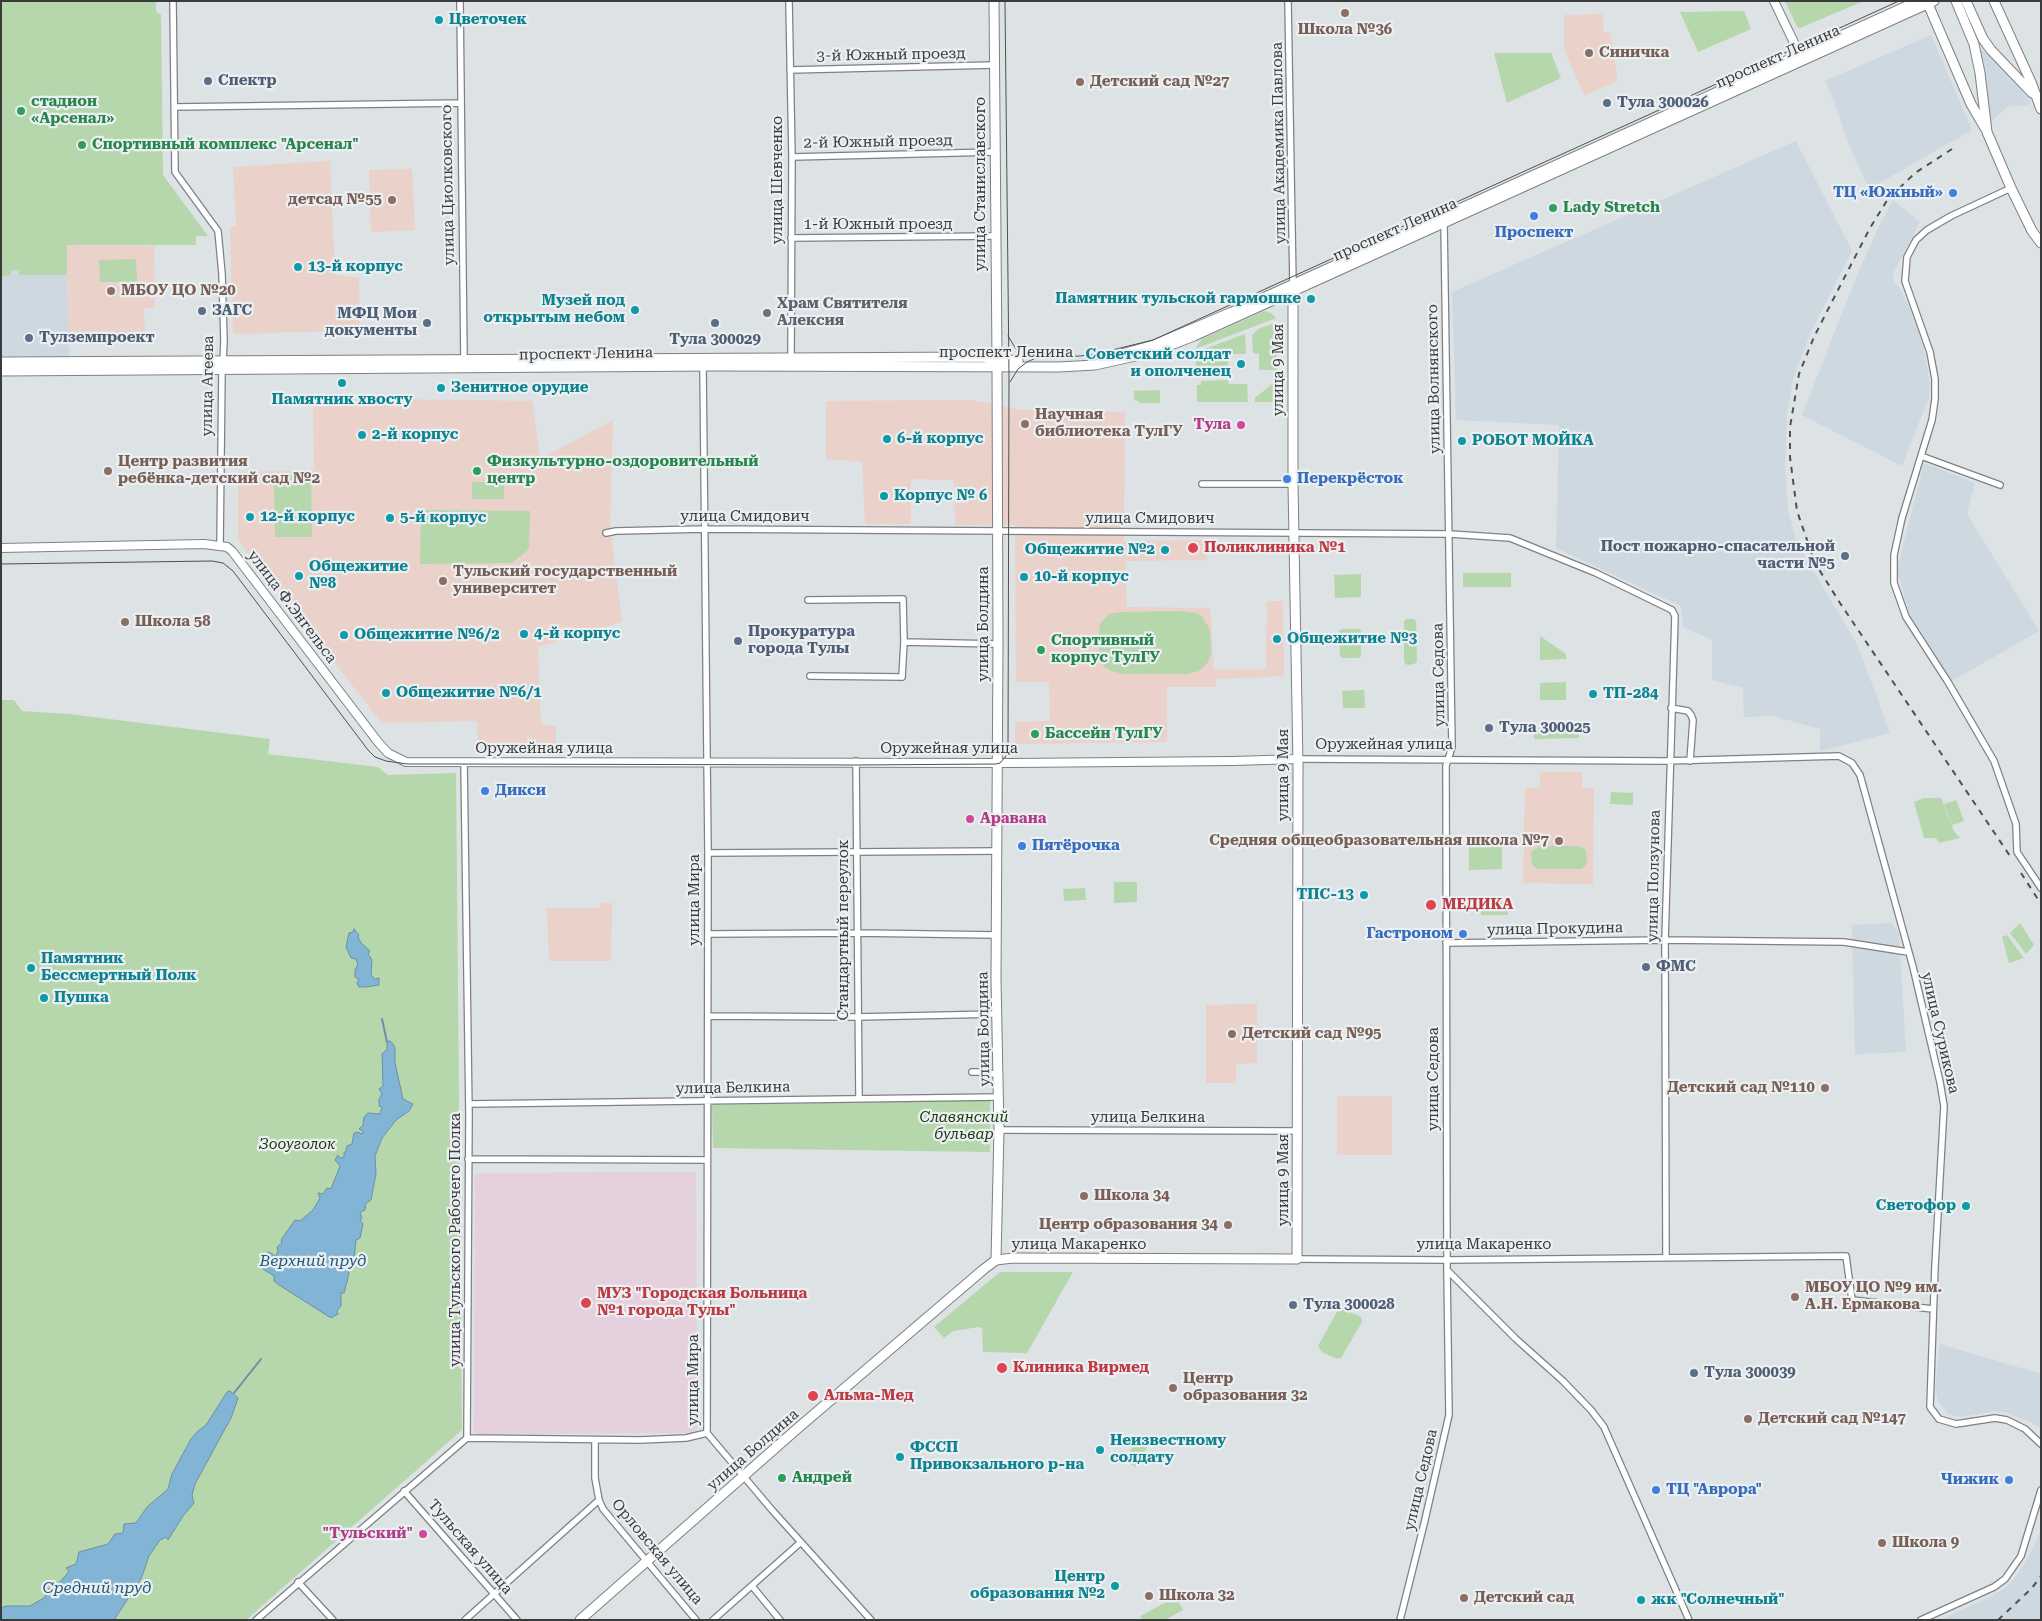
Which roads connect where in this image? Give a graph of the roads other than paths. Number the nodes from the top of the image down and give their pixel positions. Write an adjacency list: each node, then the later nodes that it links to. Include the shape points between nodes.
1 (173, 1): 17 (street, улица Агеева)
2 (460, 1): 16 (street, улица Циолковского)
3 (788, 1): 14 (street, улица Шевченко)
4 (994, 1): 13 (main road, улица Станиславского)
5 (1288, 1): 27 (street, улица Академика Павлова)
6 (1774, 1): 12 (street)
7 (1918, 1): 12 (main road, проспект Ленина)
8 (1956, 1): 19 (main road, via 1974,44)
9 (1966, 1): 15 (main road, via 1983,39)
10 (1994, 1): 15 (main road)
11 (1931, 3): 12 (main road, проспект Ленина); 19 (main road, via 1971,104)
12 (1801, 58): 23 (main road, проспект Ленина); 27 (main road, проспект Ленина)
13 (994, 65): 14 (street, 3-й Южный проезд); 20 (main road, улица Станиславского)
14 (790, 70): 21 (street, улица Шевченко)
15 (2034, 95): 18 (main road)
16 (461, 103): 17 (street); 32 (street, улица Циолковского)
17 (175, 107): 33 (street, улица Агеева, via 175,172 218,231 224,341)
18 (2041, 109)
19 (1988, 132): 22 (main road)
20 (994, 152): 21 (street, 2-й Южный проезд); 24 (main road, улица Станиславского)
21 (792, 157): 25 (street, улица Шевченко)
22 (2011, 188): 26 (main road); 35 (street, via 1927,230 1916,240 1907,257 1905,281 1924,334 1935,379 1932,420)
23 (1444, 223): 27 (main road, проспект Ленина); 43 (street, улица Волнянского)
24 (995, 236): 25 (street, 1-й Южный проезд); 31 (main road, улица Станиславского)
25 (791, 238): 28 (street, улица Шевченко)
26 (2041, 243)
27 (1293, 288): 31 (main road, проспект Ленина, via 1154,345 1121,354 1092,360); 31 (main road, проспект Ленина, via 1270,302 1153,352 1095,365 1059,367); 37 (main road, улица 9 Мая)
28 (790, 358): 30 (main road, проспект Ленина); 31 (main road, проспект Ленина, via 980,357)
29 (1, 362): 33 (main road, проспект Ленина)
30 (704, 362): 31 (main road, проспект Ленина); 32 (main road, проспект Ленина); 39 (street, улица Мира)
31 (997, 363): 40 (main road, улица Болдина)
32 (464, 364): 33 (main road, проспект Ленина)
33 (222, 366): 34 (main road, проспект Ленина); 44 (street, улица Агеева)
34 (1, 371)
35 (1921, 456): 38 (street); 64 (street, via 1894,555 1894,583 1906,617 1994,762 2016,824 2017,852)
36 (1202, 484): 37 (street)
37 (1293, 484): 41 (main road, улица 9 Мая)
38 (2000, 485)
39 (704, 529): 40 (street, улица Смидович); 42 (street, улица Смидович); 59 (street, улица Мира)
40 (997, 531): 41 (street, улица Смидович); 49 (main road, улица Болдина)
41 (1294, 532): 43 (street, улица Смидович); 52 (main road, улица 9 Мая)
42 (606, 533)
43 (1450, 534): 47 (street, улица Смидович, via 1510,538 1605,577 1665,606); 53 (street, улица Седова, via 1452,747)
44 (220, 545): 45 (street); 56 (street, улица Ф.Энгельса, via 232,551 383,748 406,762)
45 (1, 548)
46 (808, 600): 48 (street, via 903,599)
47 (1675, 616): 51 (street, улица Ползунова)
48 (904, 642): 49 (street); 50 (street, via 902,678)
49 (998, 644): 58 (main road, улица Болдина)
50 (810, 676)
51 (1671, 708): 54 (street, via 1688,712 1693,720); 55 (street, улица Ползунова)
52 (1298, 759): 53 (street, Оружейная улица); 58 (street, Оружейная улица); 81 (main road, улица 9 Мая)
53 (1448, 760): 55 (street, Оружейная улица); 69 (street, улица Седова)
54 (1690, 760): 55 (street, Оружейная улица); 60 (street, Оружейная улица, via 1840,756)
55 (1669, 761): 68 (street, улица Ползунова)
56 (464, 762): 59 (street, Оружейная улица); 79 (street, улица Тульского Рабочего Полка)
57 (856, 762): 58 (street, Оружейная улица); 59 (street, Оружейная улица); 61 (street, Стандартный переулок)
58 (996, 762): 62 (main road, улица Болдина)
59 (706, 763): 63 (street, улица Мира)
60 (1852, 764): 70 (street, улица Сурикова, via 1860,775)
61 (856, 851): 62 (street); 63 (street); 65 (street, Стандартный переулок)
62 (997, 851): 67 (main road, улица Болдина)
63 (708, 853): 66 (street, улица Мира)
64 (2041, 888)
65 (857, 933): 66 (street); 67 (street); 73 (street, Стандартный переулок)
66 (708, 934): 72 (street, улица Мира)
67 (996, 936): 71 (main road, улица Болдина)
68 (1665, 940): 69 (street, улица Прокудина); 70 (street, улица Прокудина, via 1844,942); 84 (street, улица Ползунова)
69 (1446, 943): 87 (street, улица Седова)
70 (1908, 952): 89 (street, улица Сурикова, via 1944,1106)
71 (997, 1014): 73 (street); 75 (main road, улица Болдина)
72 (708, 1016): 73 (street); 78 (street, улица Мира)
73 (857, 1017): 77 (street, Стандартный переулок)
74 (972, 1072): 75 (street)
75 (998, 1075): 76 (main road, улица Болдина)
76 (999, 1097): 77 (street, улица Белкина); 80 (main road, улица Болдина)
77 (859, 1098): 78 (street, улица Белкина)
78 (708, 1101): 79 (street, улица Белкина); 83 (street, улица Мира)
79 (469, 1104): 82 (street, улица Тульского Рабочего Полка)
80 (999, 1130): 81 (street, улица Белкина); 86 (main road, улица Болдина)
81 (1298, 1131): 85 (main road, улица 9 Мая)
82 (468, 1160): 83 (street); 91 (street, улица Тульского Рабочего Полка)
83 (708, 1160): 90 (street, улица Мира)
84 (1666, 1257): 87 (street, улица Макаренко); 89 (street, улица Макаренко, via 1846,1256 1852,1300)
85 (1297, 1259): 86 (main road, улица Макаренко); 87 (street, улица Макаренко)
86 (996, 1260): 94 (main road, улица Болдина)
87 (1447, 1260): 88 (street, улица Седова)
88 (1446, 1270): 112 (street, улица Седова, via 1449,1415); 113 (street, улица Макаренко, via 1563,1381 1604,1427)
89 (1933, 1309): 93 (street, улица Сурикова, via 1930,1407 1939,1419 1966,1424 1995,1418 2007,1420 2026,1429)
90 (707, 1433): 92 (street, via 686,1438); 94 (street)
91 (467, 1438): 92 (street); 96 (street)
92 (595, 1441): 97 (street, Орловская улица)
93 (2041, 1444)
94 (743, 1476): 98 (street); 99 (main road, улица Болдина)
95 (2041, 1490): 114 (street, via 2021,1556 2004,1579 1994,1587)
96 (404, 1491): 100 (street); 102 (street, Тульская улица)
97 (598, 1500): 99 (street, Орловская улица); 102 (street)
98 (801, 1542): 101 (street); 111 (street)
99 (648, 1560): 107 (main road, улица Болдина); 108 (street, Орловская улица)
100 (298, 1582): 103 (street); 104 (street)
101 (752, 1586): 109 (street); 110 (street)
102 (494, 1594): 105 (street); 106 (street, Тульская улица)
103 (256, 1620)
104 (333, 1620)
105 (464, 1620)
106 (517, 1620)
107 (580, 1620)
108 (696, 1620)
109 (713, 1620)
110 (780, 1620)
111 (871, 1620)
112 (1400, 1620)
113 (1689, 1620)
114 (1921, 1620)

